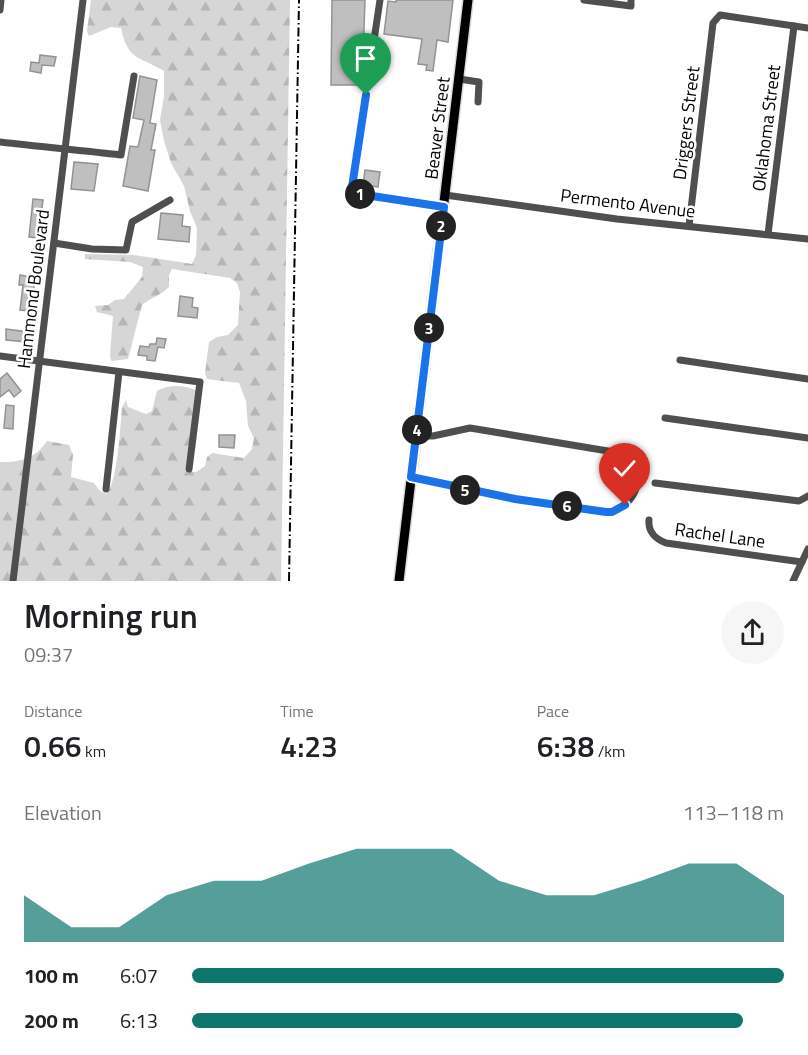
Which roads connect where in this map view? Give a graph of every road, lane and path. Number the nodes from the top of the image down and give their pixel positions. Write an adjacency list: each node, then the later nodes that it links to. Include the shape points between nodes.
1 (1, 0): 7 (street)
2 (83, 0): 14 (street, Hammond Boulevard)
3 (380, 0): 17 (street, via 352,187 359,194)
4 (468, 0): 11 (main road, Beaver Street)
5 (584, 0): 6 (street)
6 (631, 3)
7 (0, 10)
8 (794, 26): 9 (street); 18 (street, Driggers Street, via 720,15 713,23); 19 (street, Oklahoma Street)
9 (808, 28)
10 (134, 76): 14 (street, via 121,155)
11 (459, 80): 12 (street, via 479,82); 15 (main road, Beaver Street)
12 (478, 102)
13 (0, 142): 14 (street)
14 (64, 151): 21 (street, Hammond Boulevard)
15 (445, 195): 17 (main road, Beaver Street); 18 (street, Permento Avenue)
16 (170, 200): 21 (street, via 132,222 126,250)
17 (444, 207): 28 (main road, Beaver Street)
18 (689, 226): 19 (street, Permento Avenue)
19 (768, 234): 20 (street, Permento Avenue)
20 (808, 239)
21 (54, 243): 24 (street, Hammond Boulevard)
22 (0, 356): 24 (street)
23 (680, 360): 26 (street)
24 (39, 361): 25 (street); 38 (street, Hammond Boulevard)
25 (119, 372): 30 (street, via 200,382); 33 (street)
26 (808, 379)
27 (665, 418): 29 (street)
28 (416, 436): 31 (main road, Beaver Street); 31 (street, via 470,428 620,453 636,462 637,490 617,510 606,512 515,499)
29 (808, 438)
30 (189, 469)
31 (411, 477): 39 (main road, Beaver Street)
32 (655, 483): 34 (street, via 799,501)
33 (106, 489)
34 (808, 496)
35 (649, 520): 37 (street, Rachel Lane, via 651,531 666,543)
36 (808, 549): 37 (street)
37 (802, 562): 40 (street)
38 (13, 581)
39 (399, 581)
40 (793, 581)

